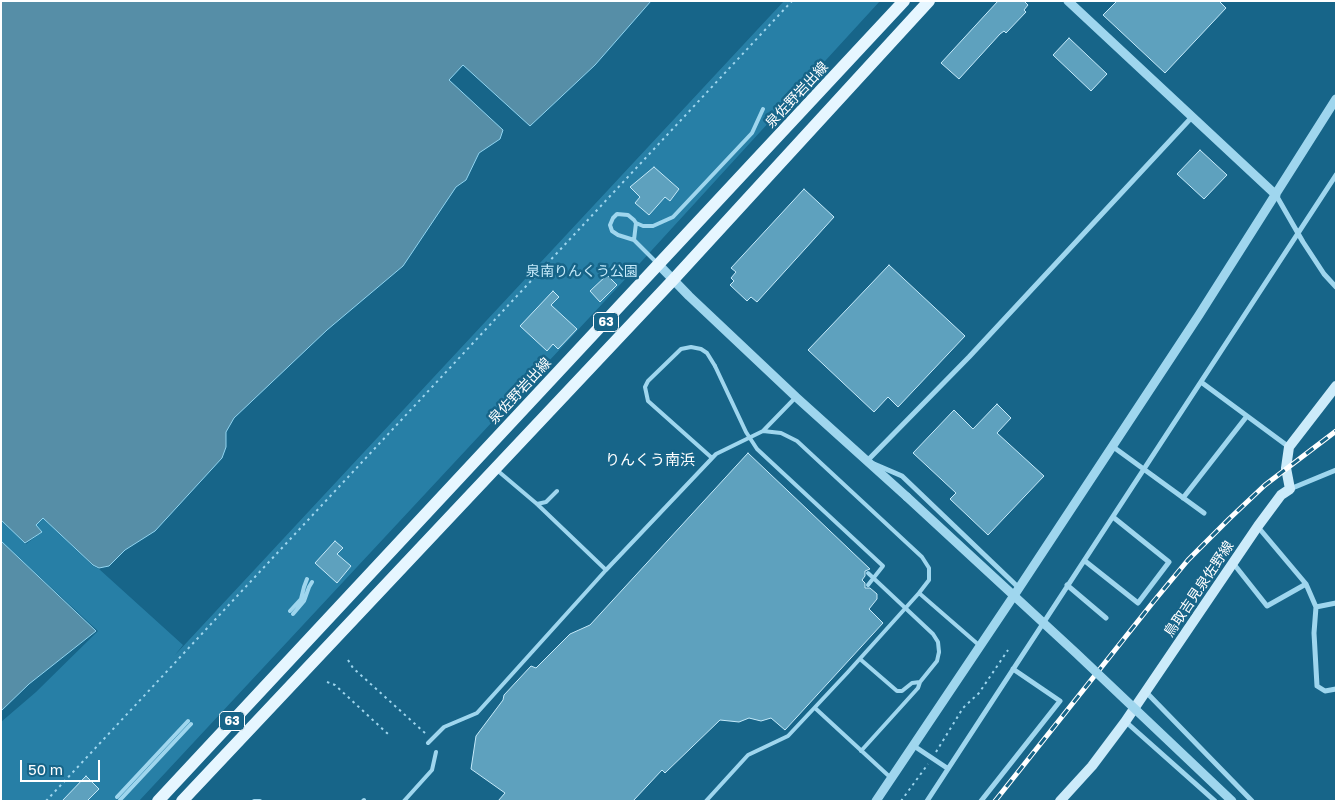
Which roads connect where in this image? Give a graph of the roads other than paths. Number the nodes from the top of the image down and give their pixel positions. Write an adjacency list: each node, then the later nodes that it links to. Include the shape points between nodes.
1 (904, 1): 12 (main road, 泉佐野岩出線 / 63)
2 (929, 1): 13 (main road, 63)
3 (1068, 1): 6 (street)
4 (1336, 99): 8 (street)
5 (763, 109): 9 (lane, via 752,133 673,217 653,226)
6 (1192, 117): 8 (street); 23 (street, via 970,357)
7 (1336, 175): 10 (street)
8 (1276, 195): 10 (street); 20 (street)
9 (636, 223): 11 (lane); 11 (lane, via 628,215 617,214 610,224 612,231)
10 (1298, 234): 14 (street); 15 (street)
11 (634, 240): 12 (lane)
12 (659, 265): 13 (street); 64 (main road, 泉佐野岩出線 / 63)
13 (673, 280): 17 (street); 24 (main road, 63)
14 (1336, 287)
15 (1201, 382): 18 (street); 25 (street)
16 (1336, 386): 21 (main road)
17 (796, 397): 19 (lane); 23 (street)
18 (1247, 416): 21 (street); 29 (street)
19 (763, 431): 22 (lane); 44 (lane, via 781,433 797,441 922,557 929,568 929,580)
20 (1112, 446): 25 (street); 43 (street)
21 (1289, 447): 27 (main road, via 1286,468)
22 (712, 458): 36 (lane); 41 (lane, bridge, via 648,401 645,387 648,381 681,349 691,347 707,353 746,432 758,448 883,566)
23 (867, 461): 43 (street, via 902,476); 75 (street, bridge)
24 (496, 469): 30 (lane); 65 (main road, 63)
25 (1144, 469): 29 (street); 32 (street)
26 (1336, 470): 27 (street)
27 (1290, 490): 33 (main road, 鳥取吉見泉佐野線, via 1280,495)
28 (557, 491): 30 (lane, via 546,502)
29 (1183, 498): 31 (street)
30 (537, 504): 36 (lane)
31 (1204, 513)
32 (1113, 517): 34 (street); 34 (street, via 1169,562 1138,603)
33 (1258, 526): 35 (main road, 鳥取吉見泉佐野線); 40 (street)
34 (1085, 561): 42 (street)
35 (1233, 563): 40 (street, via 1267,606); 53 (main road, 鳥取吉見泉佐野線)
36 (606, 570): 57 (lane, via 477,713 444,727)
37 (868, 573): 51 (lane, bridge, via 938,642 937,661)
38 (307, 579): 39 (lane, via 301,598 291,613 304,601)
39 (312, 582)
40 (1306, 584): 46 (street)
41 (868, 585)
42 (1067, 585): 47 (street); 50 (street)
43 (1019, 588): 48 (street)
44 (919, 593): 48 (lane); 49 (lane)
45 (1336, 603): 46 (street)
46 (1316, 607): 52 (street, via 1317,686 1325,691)
47 (1106, 618)
48 (980, 646): 58 (street)
49 (860, 659): 51 (lane, via 897,691); 54 (lane)
50 (1013, 670): 61 (street); 72 (street, via 1060,701)
51 (920, 682): 59 (lane)
52 (1336, 689)
53 (1146, 691): 56 (main road, 鳥取吉見泉佐野線); 76 (street)
54 (815, 708): 59 (lane); 69 (lane, via 788,736 748,755)
55 (190, 722): 63 (lane)
56 (1125, 722): 73 (main road, 鳥取吉見泉佐野線); 74 (street)
57 (428, 743)
58 (914, 746): 61 (street); 62 (street)
59 (861, 751): 62 (lane)
60 (436, 752): 68 (lane, via 432,770)
61 (947, 768): 71 (street)
62 (892, 779): 70 (street)
63 (118, 798)
64 (158, 801)
65 (182, 801)
66 (254, 801): 67 (lane)
67 (260, 801)
68 (404, 801)
69 (706, 801)
70 (876, 801)
71 (927, 801)
72 (981, 801)
73 (1060, 801)
74 (1215, 801)
75 (1232, 801)
76 (1252, 801)

